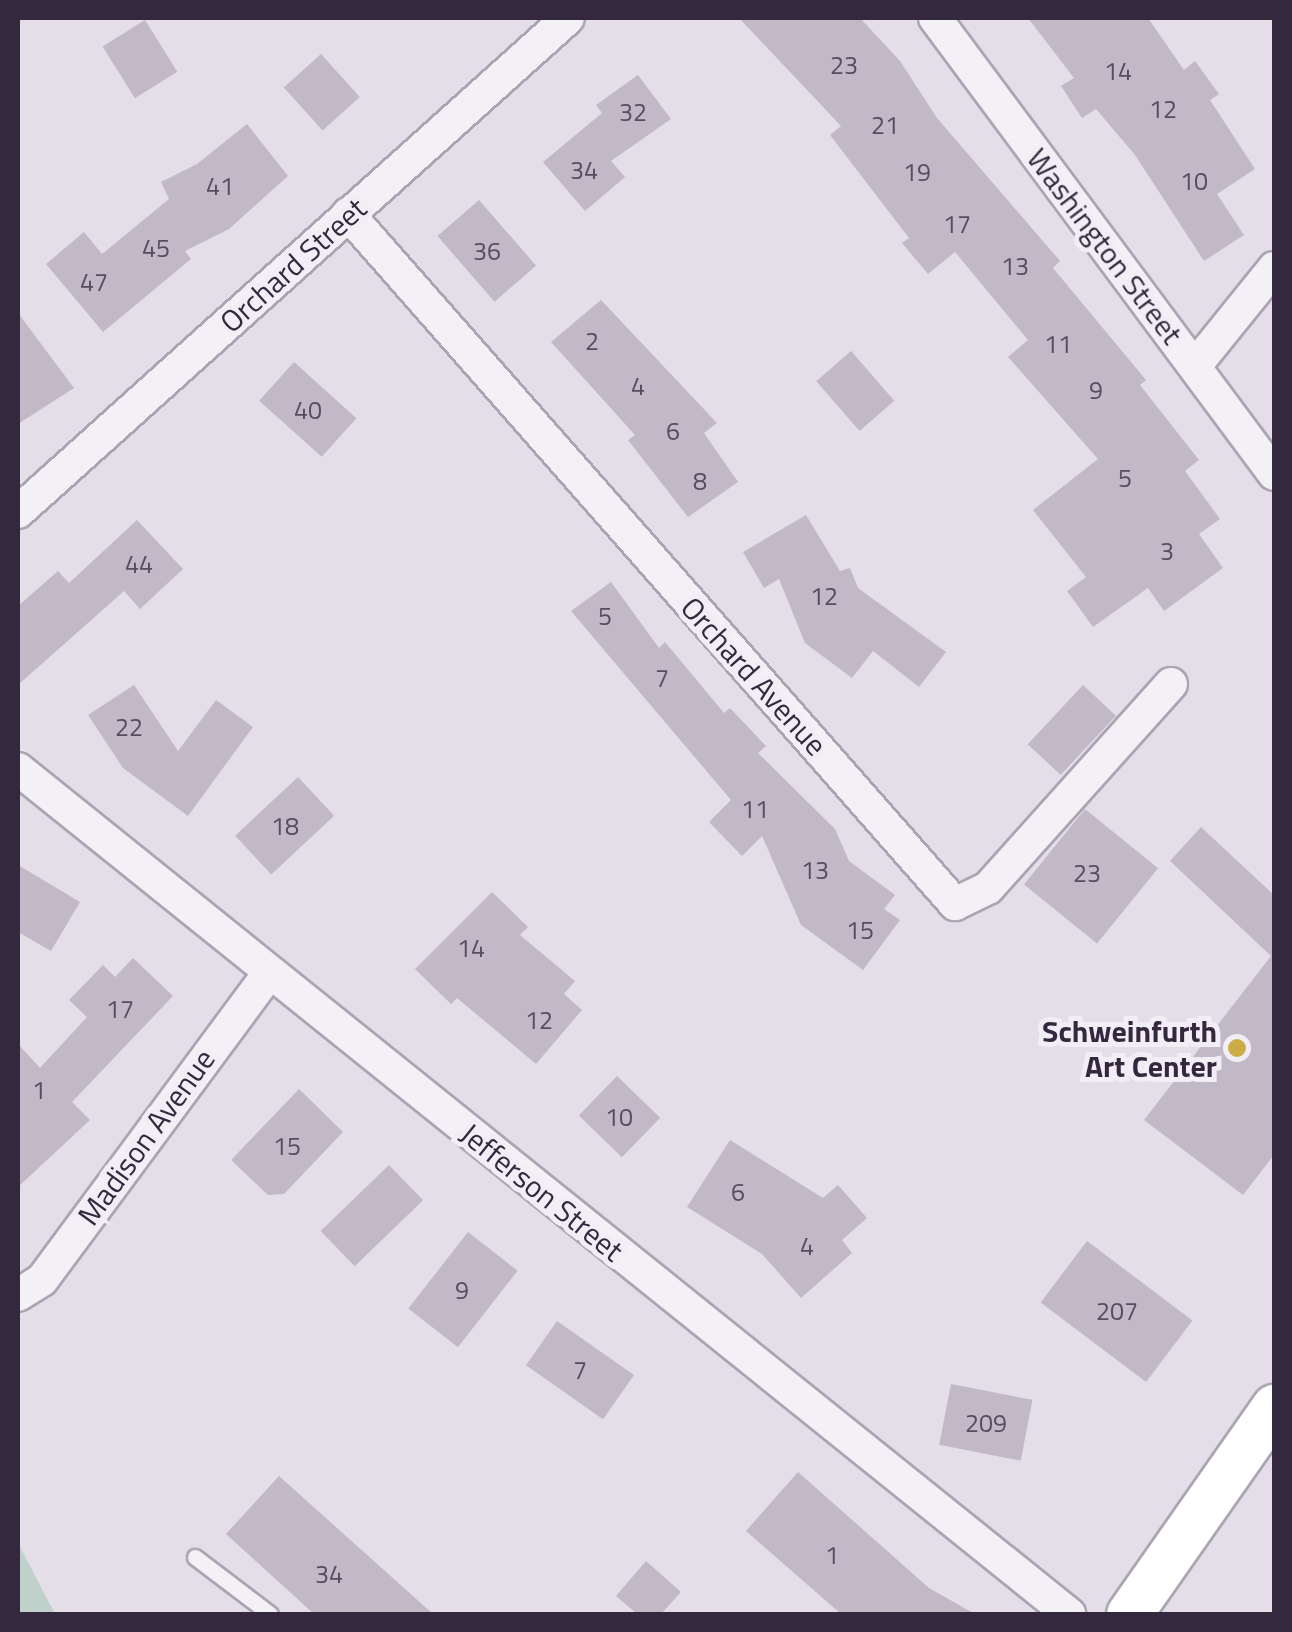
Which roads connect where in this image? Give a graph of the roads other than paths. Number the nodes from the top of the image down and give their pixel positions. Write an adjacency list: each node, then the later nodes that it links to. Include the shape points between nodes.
1 (568, 18): 3 (street, Orchard Street)
2 (935, 18): 5 (street, Washington Street)
3 (348, 214): 7 (street, Orchard Street); 8 (street, Orchard Avenue, via 955,904 988,888)
4 (1274, 268): 5 (street)
5 (1195, 366): 6 (street, Washington Street)
6 (1274, 474)
7 (18, 512)
8 (1170, 684)
9 (18, 769): 10 (street, Jefferson Street)
10 (269, 973): 11 (street, Madison Avenue, via 42,1280); 15 (street, Jefferson Street)
11 (18, 1295)
12 (1274, 1407): 16 (main road)
13 (195, 1557): 14 (lane)
14 (270, 1614)
15 (1069, 1614)
16 (1130, 1614)

